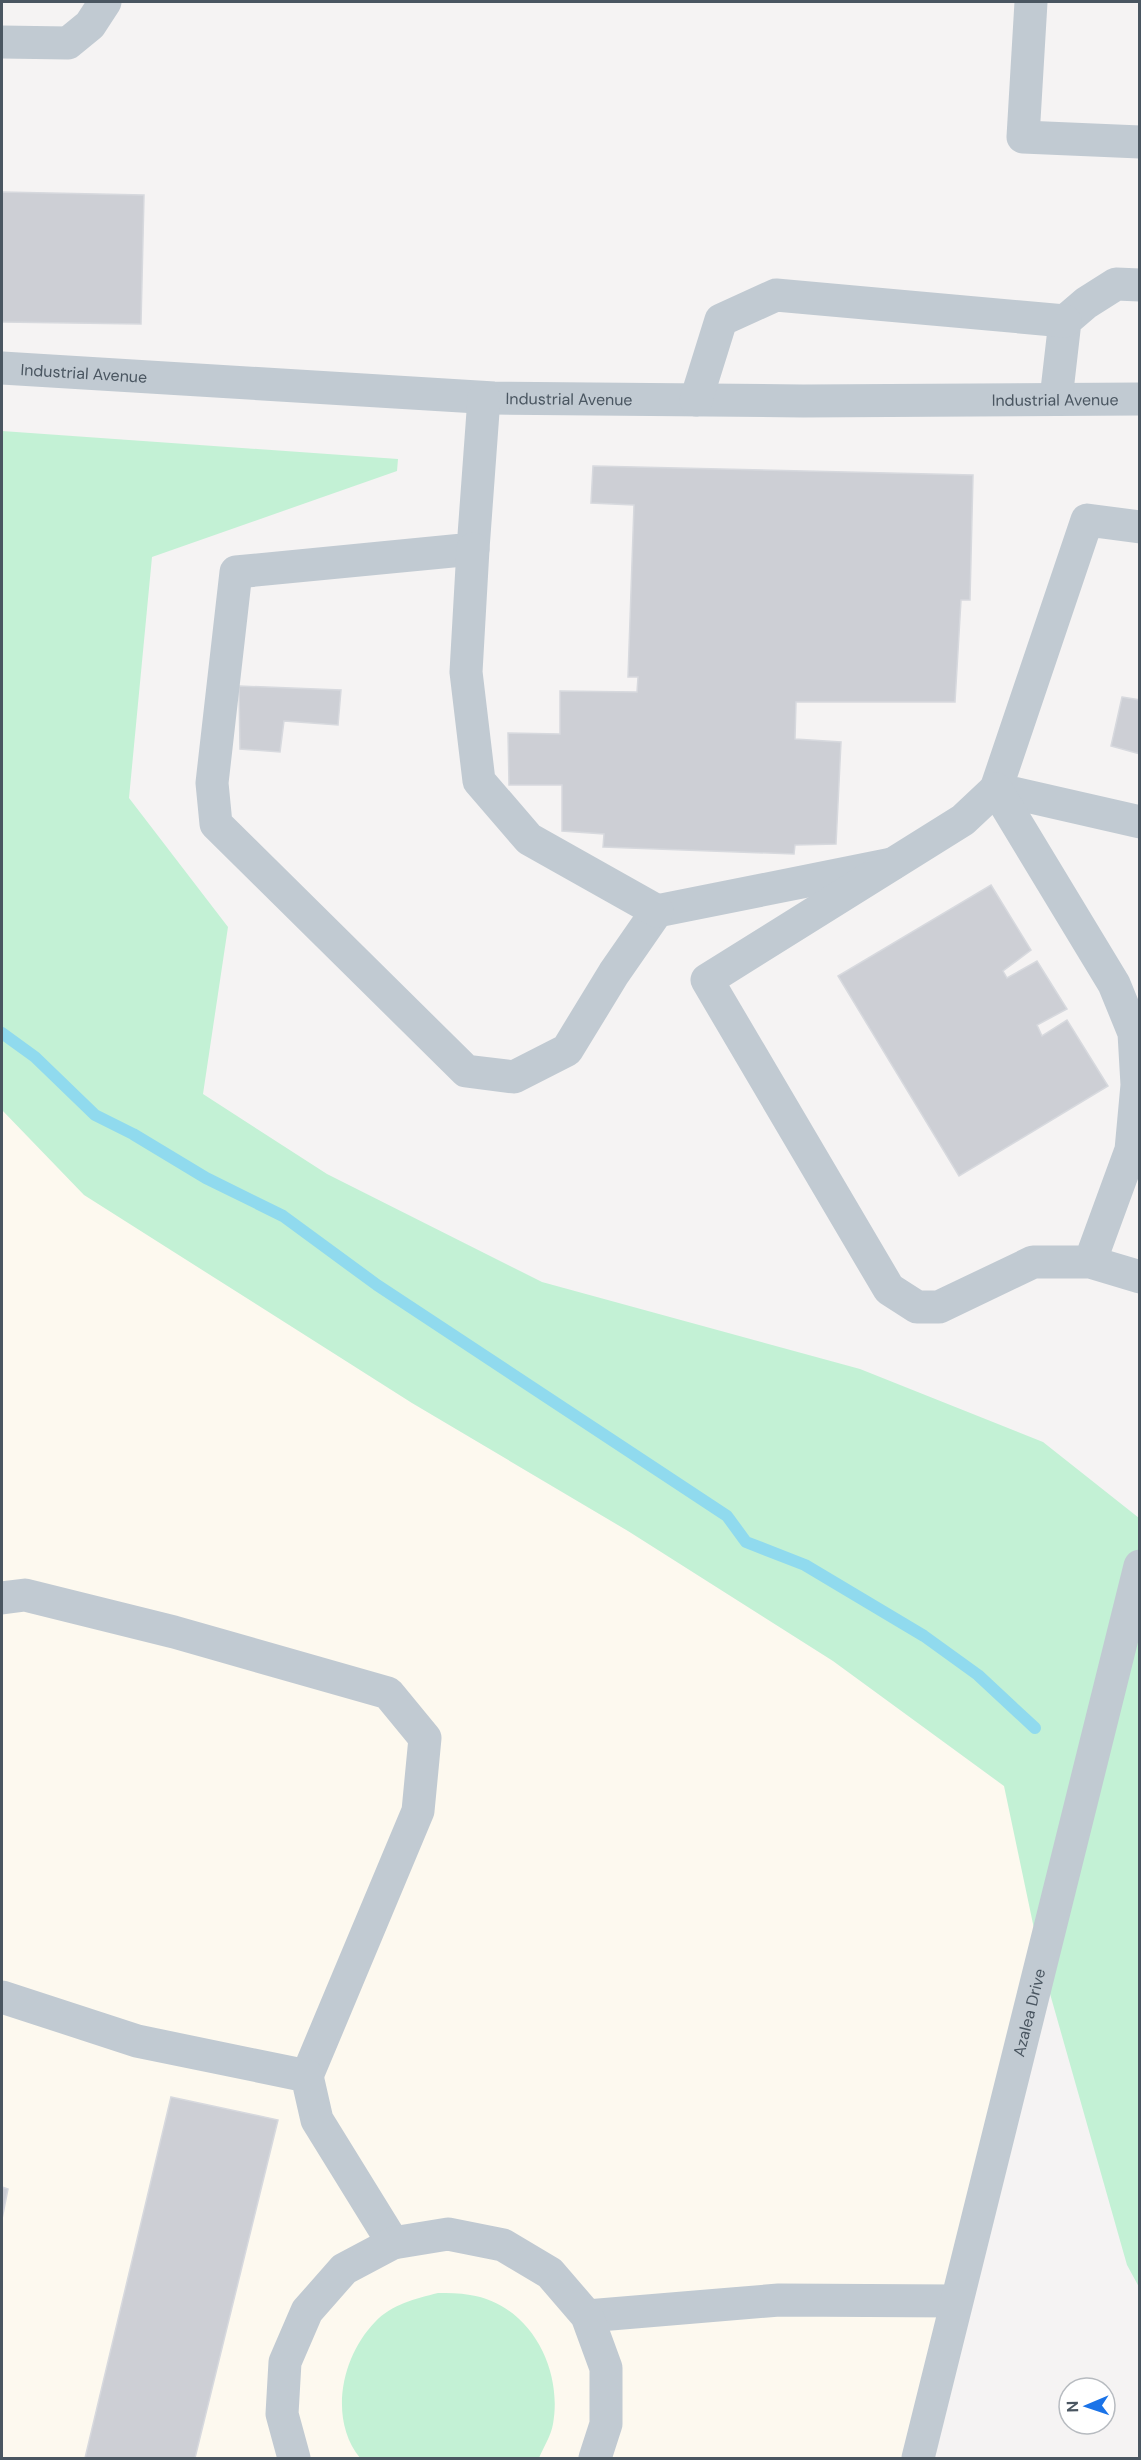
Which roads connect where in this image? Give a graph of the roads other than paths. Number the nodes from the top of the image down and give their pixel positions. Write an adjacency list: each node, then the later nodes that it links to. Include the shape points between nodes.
1 (105, 2): 3 (street, via 90,25 68,43)
2 (1031, 2): 4 (street, via 1023,137)
3 (2, 42)
4 (1140, 142)
5 (1140, 285): 6 (street, via 1116,285)
6 (1065, 321): 9 (street); 11 (street, via 776,295 721,320)
7 (2, 368): 8 (street, Industrial Avenue)
8 (484, 398): 11 (street, Industrial Avenue); 13 (street)
9 (1056, 399): 10 (street, Industrial Avenue); 11 (street, Industrial Avenue)
10 (1140, 399)
11 (696, 400)
12 (1140, 527): 14 (street, via 1087,520)
13 (473, 549): 17 (street, via 466,672 479,781 529,839); 17 (street, via 236,572 212,783 216,824 466,1071 514,1077 567,1050)
14 (996, 789): 15 (street); 16 (street, via 963,820); 18 (street, via 1114,984 1134,1033 1137,1085 1131,1150)
15 (1140, 822)
16 (892, 864): 17 (street); 18 (street, via 707,980 889,1289 917,1308 939,1307 1033,1262)
17 (657, 911)
18 (1090, 1262): 19 (street)
19 (1140, 1277)
20 (1140, 1566): 25 (street, Azalea Drive)
21 (2, 1598): 23 (street, via 25,1595 82,1609 388,1693 425,1738 418,1810)
22 (2, 1997): 23 (street, via 137,2041)
23 (307, 2076): 24 (street, via 317,2120)
24 (393, 2243): 26 (street, via 448,2234 503,2245 550,2273); 27 (street, via 344,2269 307,2311 285,2362 282,2414)
25 (956, 2301): 26 (street, via 779,2300); 29 (street, Azalea Drive)
26 (587, 2316): 28 (street, via 606,2368 606,2424)
27 (294, 2458)
28 (595, 2458)
29 (918, 2458)

